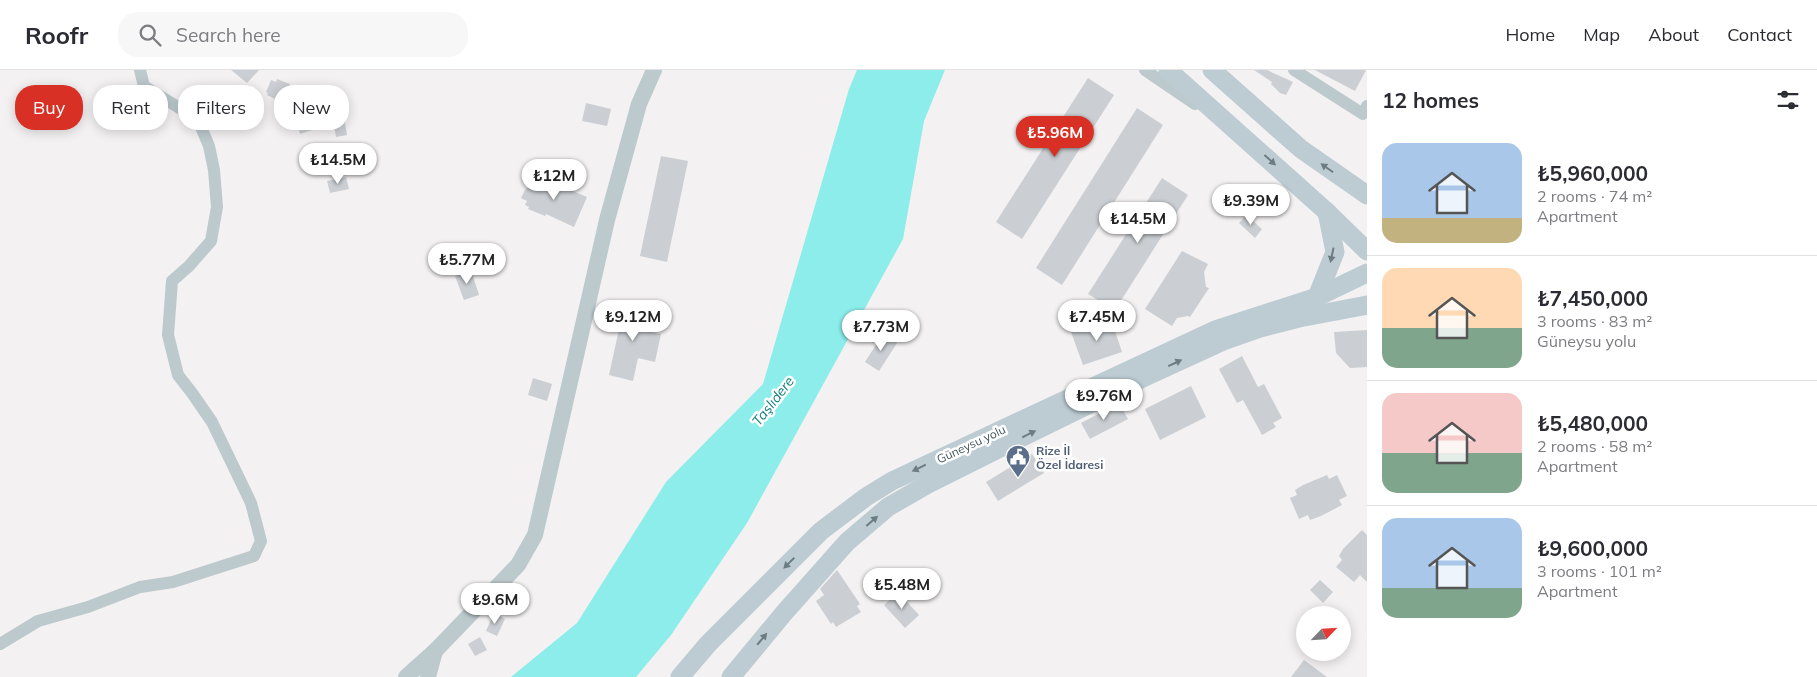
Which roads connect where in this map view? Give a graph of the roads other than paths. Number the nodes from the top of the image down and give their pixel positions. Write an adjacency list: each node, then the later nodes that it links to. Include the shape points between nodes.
1 (140, 70): 15 (street, via 144,86 189,114 200,126 209,146 217,207 212,241 172,281 168,335 178,375 212,422 251,503 261,542 254,556 173,582 140,587 88,607 38,621)
2 (654, 70): 16 (street, via 639,104 607,220 535,535 518,565)
3 (1145, 70): 8 (street)
4 (1168, 70): 8 (main road)
5 (1212, 70): 9 (main road, one-way to 5, via 1301,150)
6 (1297, 71): 7 (street)
7 (1366, 112)
8 (1246, 138): 10 (main road, one-way to 10)
9 (1367, 195)
10 (1327, 212): 11 (main road); 13 (main road, one-way to 13, via 1335,252)
11 (1367, 251)
12 (1367, 273): 13 (main road, Güneysu yolu)
13 (1317, 297): 19 (main road, Güneysu yolu, one-way to 19, via 1215,330 892,481 821,531 708,644)
14 (1367, 305): 20 (main road, one-way to 14, via 847,542 888,507 994,451 1223,341 1299,318)
15 (0, 644)
16 (435, 651): 17 (street); 18 (street)
17 (406, 677)
18 (428, 677)
19 (680, 677)
20 (731, 677)

